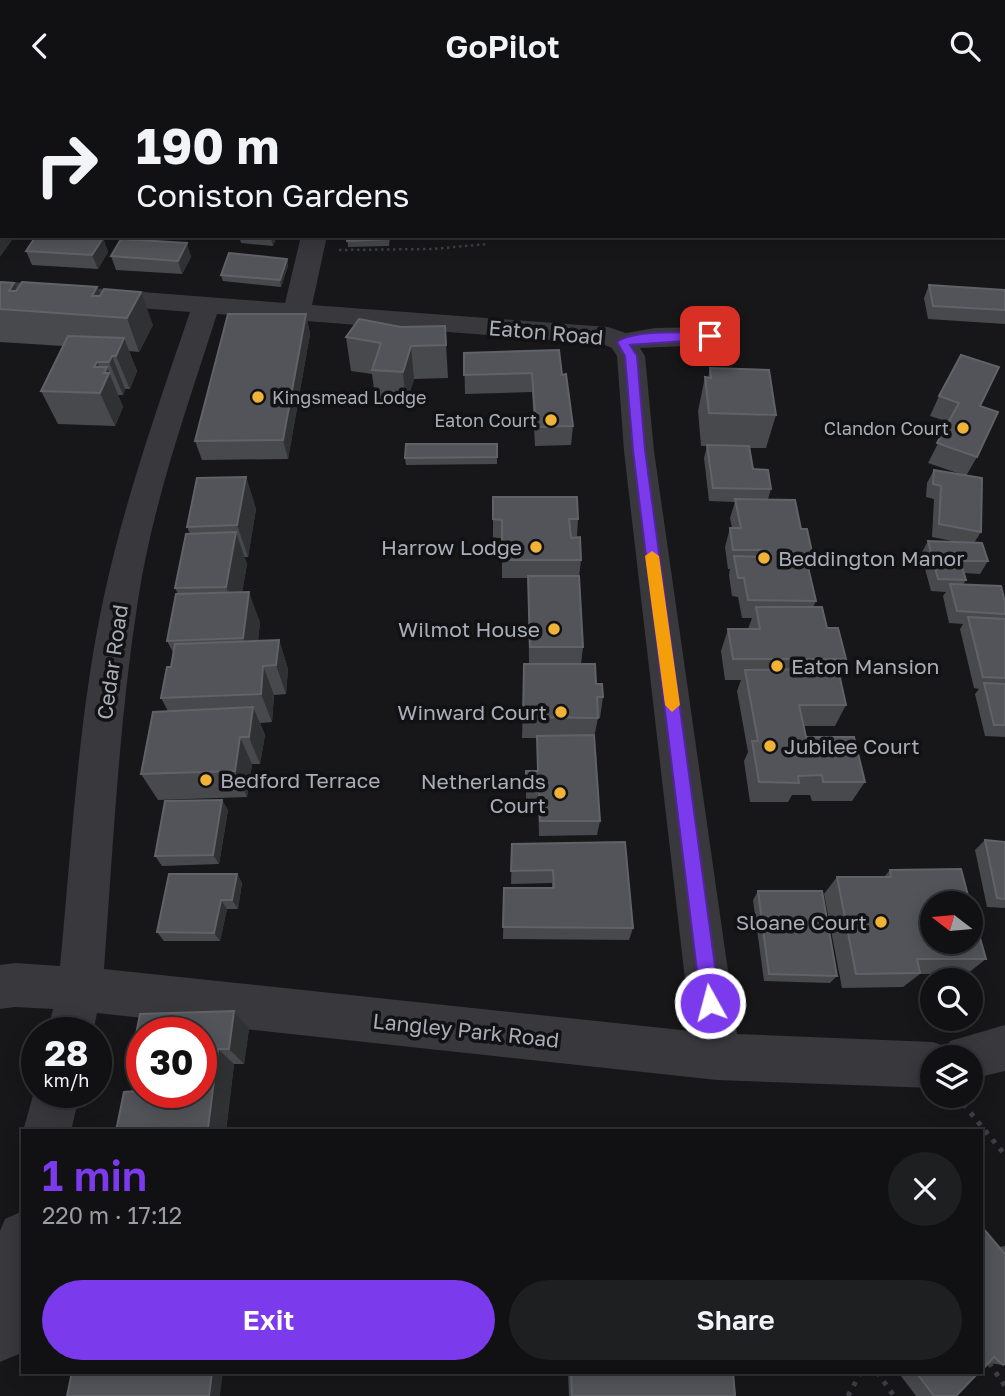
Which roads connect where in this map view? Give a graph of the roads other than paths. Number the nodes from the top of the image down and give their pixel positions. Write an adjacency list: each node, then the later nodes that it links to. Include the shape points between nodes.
1 (312, 244): 4 (street)
2 (0, 289): 3 (street, Eaton Road)
3 (207, 303): 4 (street, Eaton Road); 8 (street, Cedar Road, via 147,485 121,598 102,734)
4 (298, 311): 6 (street, Eaton Road, via 608,336)
5 (710, 336): 6 (street)
6 (623, 342): 12 (street, Eaton Road, via 631,356 639,450)
7 (0, 987): 8 (street, Langley Park Road)
8 (80, 989): 9 (street, Cedar Road); 12 (street, Langley Park Road)
9 (74, 1017)
10 (1005, 1048): 11 (street)
11 (983, 1053)
12 (717, 1057): 13 (street, Langley Park Road)
13 (920, 1065)
14 (52, 1108): 15 (street)
15 (47, 1129)
16 (21, 1246): 17 (street)
17 (0, 1335)

